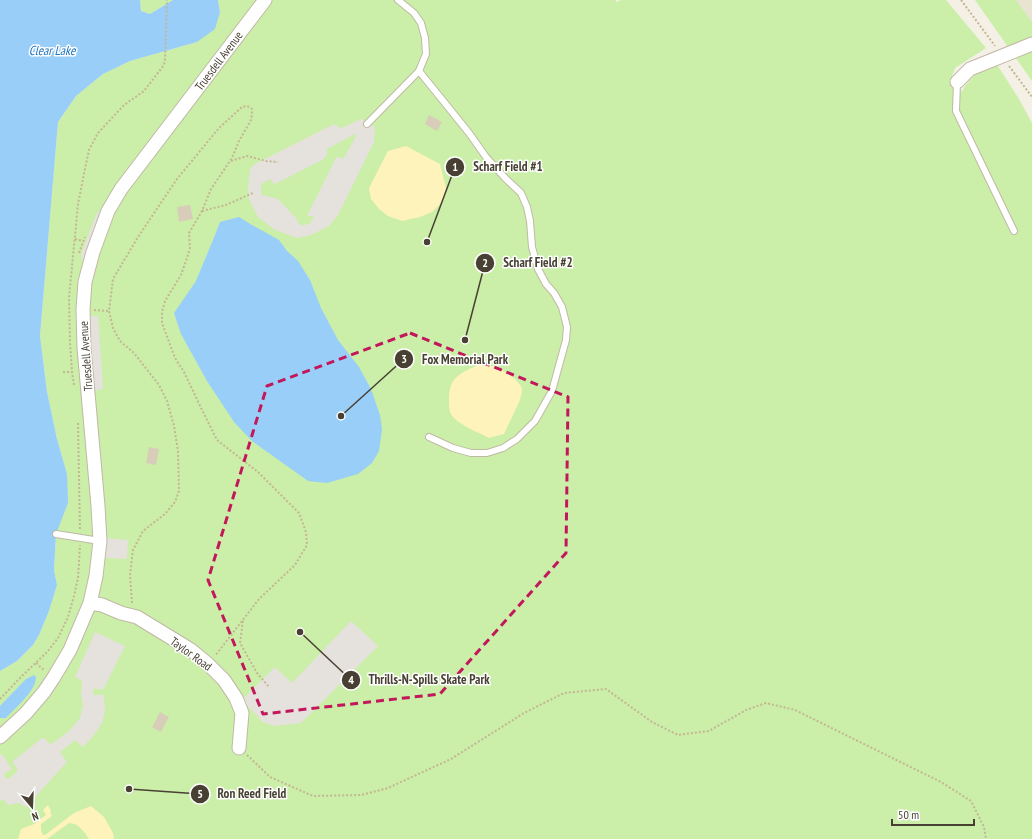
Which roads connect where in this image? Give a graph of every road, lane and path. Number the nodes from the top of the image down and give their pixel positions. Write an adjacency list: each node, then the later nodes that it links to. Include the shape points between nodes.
1 (167, 0): 5 (path)
2 (265, 0): 18 (street, Truesdell Avenue, via 121,189 108,211 93,252 85,282 83,310)
3 (398, 0): 6 (lane, via 421,23 426,54)
4 (1032, 44): 7 (street, via 970,68)
5 (164, 65)
6 (419, 70): 8 (lane); 16 (lane, via 486,157 521,193 527,207 532,247 538,269 562,307 567,327 552,391 536,421 517,439 503,448 487,453 471,453)
7 (957, 82): 13 (lane, via 956,111)
8 (367, 124)
9 (230, 162): 10 (path, via 247,156); 12 (path, via 211,189); 20 (path, via 251,120 252,109 247,106 242,106 219,128 177,179 113,279 109,311 113,328 120,341 134,353 159,385 169,408 178,451 179,491 175,502 143,532 133,550 130,575 133,610)
10 (278, 162)
11 (254, 193): 12 (path, via 226,205)
12 (202, 211): 21 (path, via 189,233 190,248 181,275 164,301 162,323 175,358 217,440 258,472 299,513 306,532 307,545 295,565 259,599)
13 (1014, 231)
14 (63, 372): 15 (path)
15 (72, 372)
16 (429, 437)
17 (56, 534): 18 (lane)
18 (100, 540): 19 (street, Truesdell Avenue)
19 (90, 603): 20 (street, Taylor Road); 24 (street, Truesdell Avenue, via 70,650 44,692)
20 (137, 617): 22 (street, Taylor Road, via 191,650)
21 (243, 620): 22 (path); 23 (path, via 240,643 257,673)
22 (208, 664): 25 (street, Taylor Road, via 224,680 242,713)
23 (270, 686)
24 (0, 737)
25 (239, 748): 26 (path, via 270,777 313,796 361,795 388,788 451,759 524,713 564,693 606,689 652,722 678,735 709,731 746,710 766,703 795,710 941,782 971,801 984,827)
26 (986, 839)

